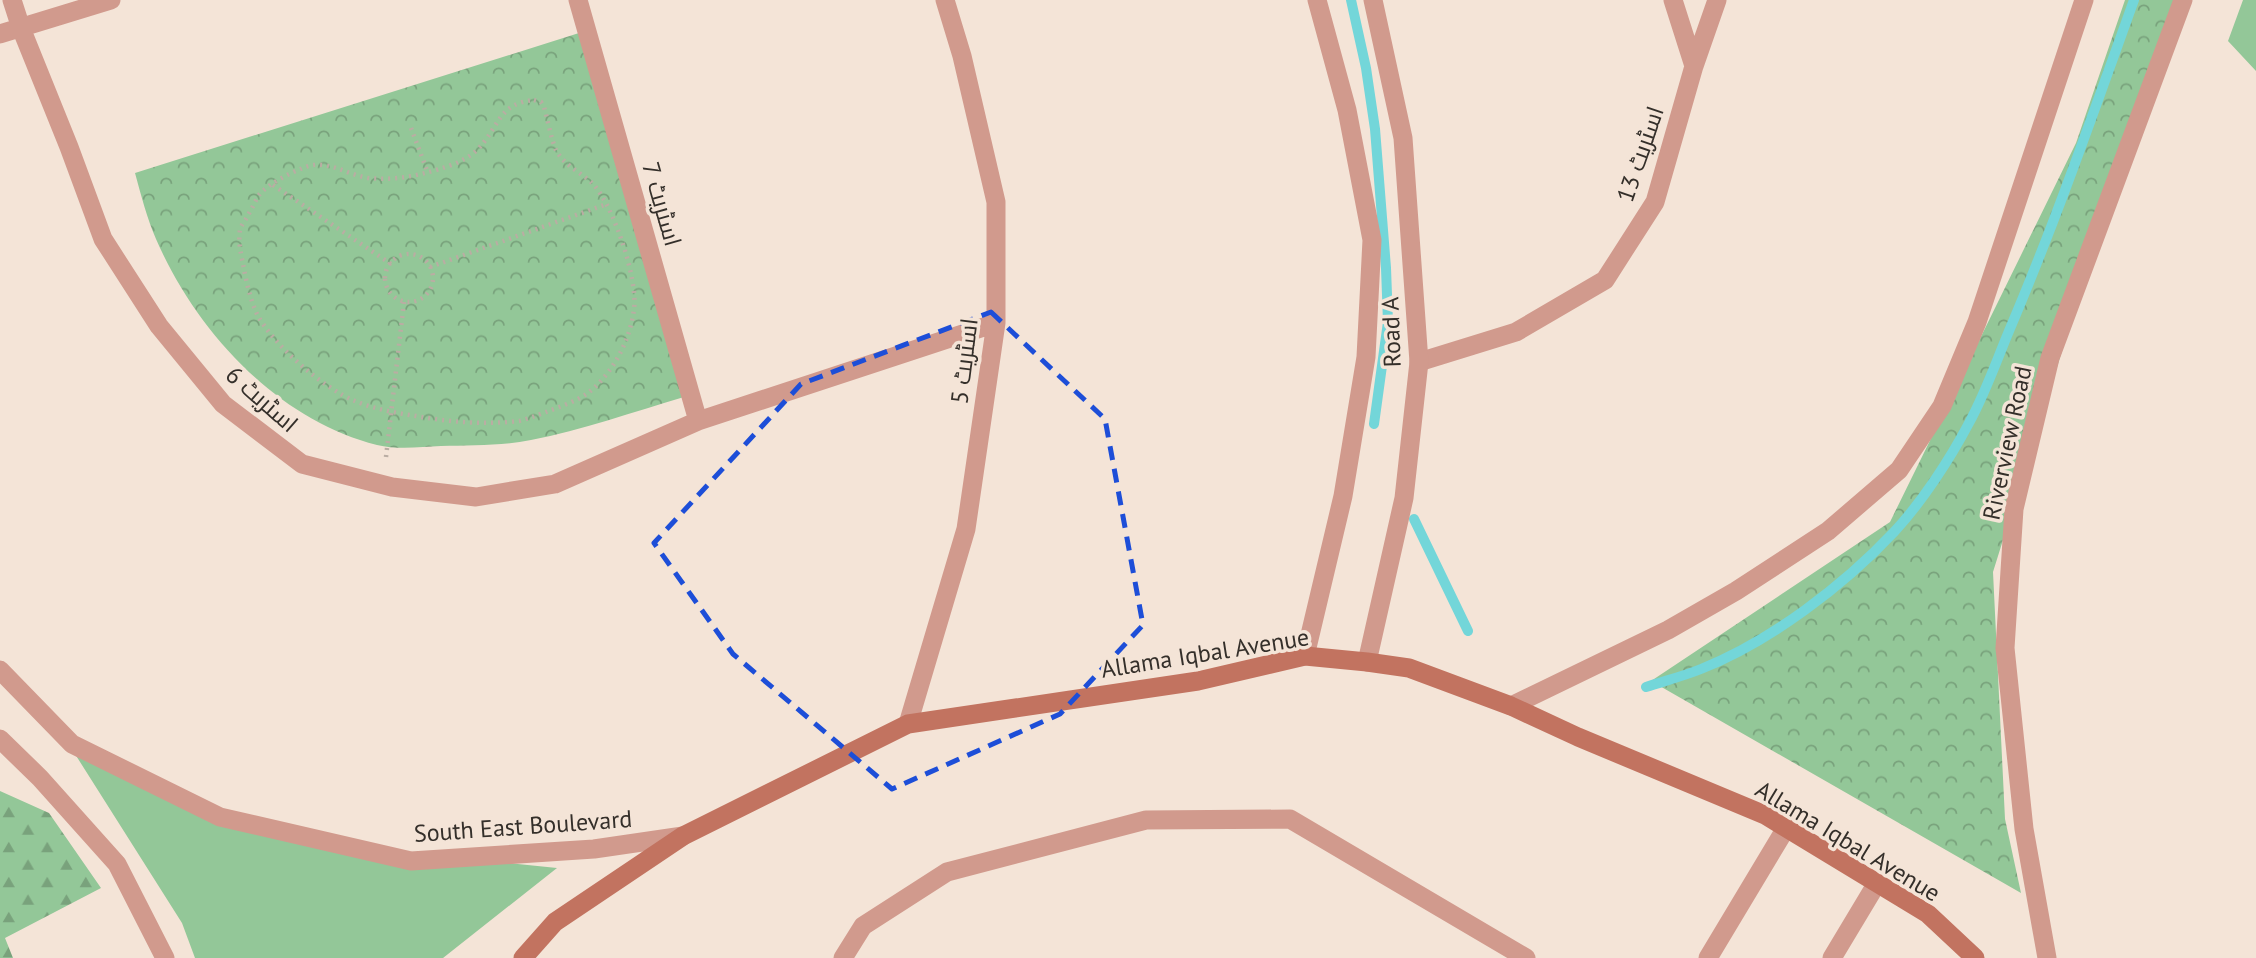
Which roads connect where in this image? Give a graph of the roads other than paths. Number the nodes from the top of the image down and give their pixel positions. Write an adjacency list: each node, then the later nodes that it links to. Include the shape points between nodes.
1 (12, 0): 11 (street, اسٹریٹ 6)
2 (111, 0): 11 (street)
3 (578, 0): 16 (street, اسٹریٹ 7)
4 (945, 0): 14 (street, اسٹریٹ 5, via 996,202)
5 (1317, 0): 17 (street, Road A, via 1347,110 1371,240 1366,356 1343,496)
6 (1373, 0): 15 (street, Road A, via 1403,138)
7 (1672, 0): 13 (street)
8 (1717, 0): 13 (street, اسٹریٹ 13)
9 (2084, 0): 20 (street, via 1977,322 1942,406 1899,470 1829,531 1736,591 1668,630)
10 (2183, 0): 33 (street, Riverview Road, via 2050,358 2014,509 2005,648 2024,829)
11 (21, 28): 12 (street); 16 (street, اسٹریٹ 6, via 103,239 159,327 223,404 302,464 382,485 476,497 555,484)
12 (0, 34)
13 (1694, 66): 15 (street, اسٹریٹ 13, via 1655,202 1605,281 1516,332)
14 (996, 323): 16 (street, اسٹریٹ 6); 21 (street, اسٹریٹ 5, via 966,529)
15 (1419, 362): 18 (street, Road A, via 1404,498)
16 (698, 421)
17 (1305, 656): 18 (main road, Allama Iqbal Avenue); 21 (main road, Allama Iqbal Avenue, via 1198,681)
18 (1367, 662): 20 (main road, Allama Iqbal Avenue, via 1409,668)
19 (0, 670): 24 (street, South East Boulevard, via 72,744 220,817 411,861 594,849)
20 (1511, 706): 23 (main road, Allama Iqbal Avenue)
21 (908, 724): 24 (main road, Allama Iqbal Avenue)
22 (0, 739): 26 (street, via 117,864)
23 (1786, 828): 25 (main road, Allama Iqbal Avenue); 30 (street)
24 (683, 836): 27 (main road, Allama Iqbal Avenue, via 555,922)
25 (1877, 883): 31 (street); 32 (main road, Allama Iqbal Avenue, via 1928,914)
26 (165, 958)
27 (523, 958)
28 (843, 958): 29 (street, via 863,926 947,872 1146,820 1290,819)
29 (1526, 958)
30 (1709, 958)
31 (1832, 958)
32 (1975, 958)
33 (2047, 958)

